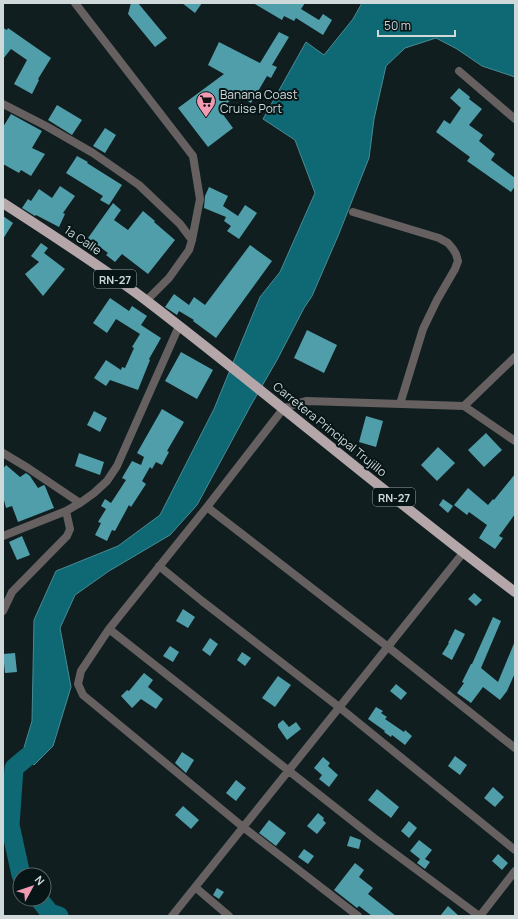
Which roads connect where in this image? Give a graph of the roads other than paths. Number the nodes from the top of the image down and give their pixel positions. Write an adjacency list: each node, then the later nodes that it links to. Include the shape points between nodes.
1 (75, 3): 7 (street, via 193,156 200,199)
2 (459, 71): 4 (street)
3 (4, 107): 7 (street, via 46,126 93,153 139,185 180,224)
4 (515, 119)
5 (3, 203): 8 (main road, 1a Calle / RN-27)
6 (353, 212): 12 (street, via 439,238 448,243 458,261 423,329)
7 (192, 240): 8 (street, via 189,250 173,272)
8 (146, 301): 9 (main road, 1a Calle / RN-27)
9 (179, 326): 11 (main road, 1a Calle / RN-27); 17 (street, via 117,466 107,480)
10 (515, 357): 13 (street)
11 (223, 361): 14 (main road, Carretera Principal Trujillo / RN-27)
12 (400, 404): 13 (street); 14 (street, via 307,401)
13 (464, 406): 15 (street)
14 (284, 409): 18 (street); 21 (main road, Carretera Principal Trujillo / RN-27)
15 (515, 441)
16 (3, 453): 17 (street)
17 (80, 503): 19 (street)
18 (207, 507): 22 (street); 26 (street)
19 (66, 511): 20 (street); 24 (street, via 70,529 67,536 12,592)
20 (3, 536)
21 (463, 553): 23 (main road, Carretera Principal Trujillo / RN-27); 26 (street)
22 (159, 566): 25 (street); 27 (street)
23 (515, 592)
24 (3, 611)
25 (109, 629): 29 (street); 30 (street, via 81,671 78,684 83,695)
26 (388, 647): 27 (street); 28 (street)
27 (339, 707): 29 (street); 31 (street)
28 (515, 748)
29 (288, 771): 30 (street); 37 (street)
30 (243, 827): 33 (street); 36 (street)
31 (515, 850)
32 (515, 871): 37 (street)
33 (195, 887): 34 (street); 35 (street)
34 (172, 916)
35 (229, 916)
36 (358, 916)
37 (480, 916)

